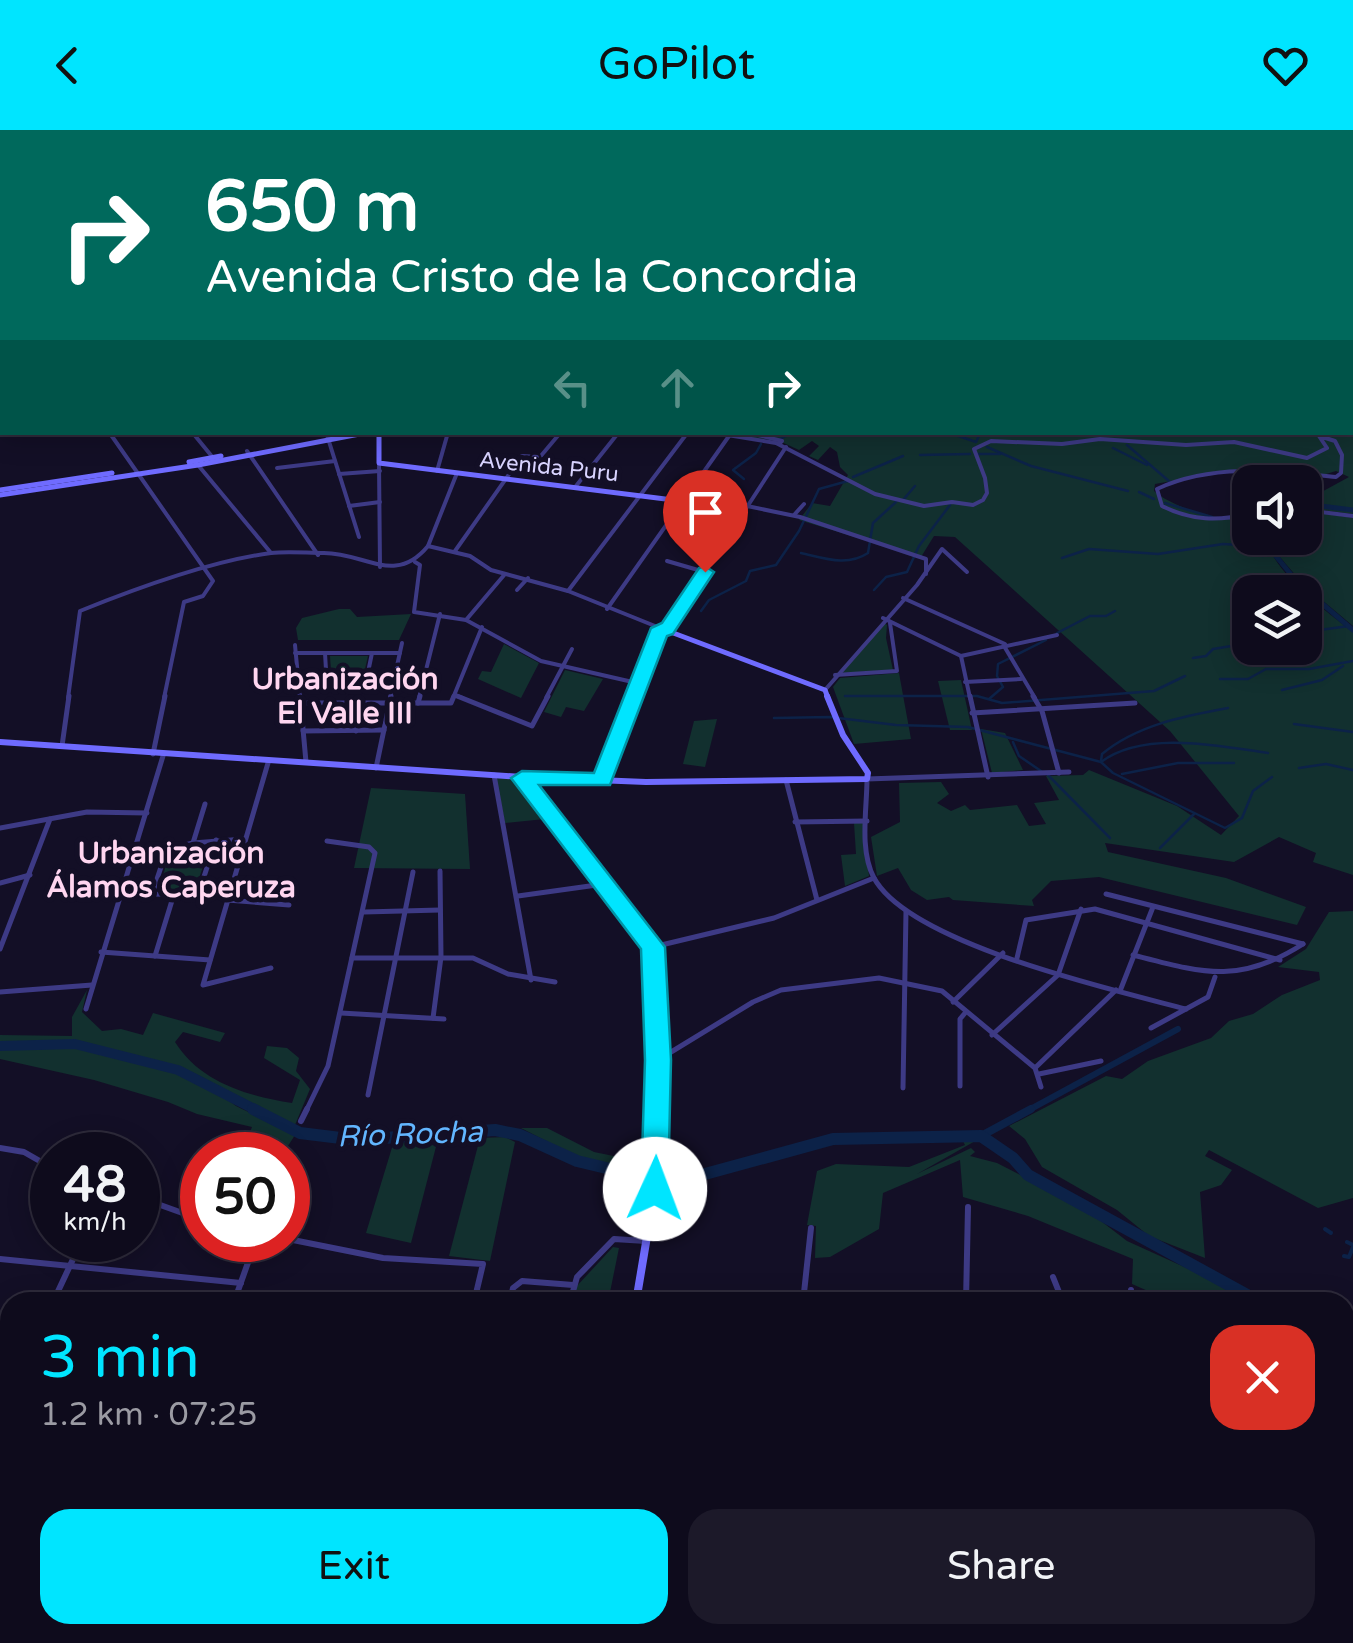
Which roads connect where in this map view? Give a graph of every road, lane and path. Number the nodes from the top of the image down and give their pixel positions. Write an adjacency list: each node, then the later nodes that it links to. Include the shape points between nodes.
1 (111, 435): 21 (street)
2 (194, 435): 15 (street)
3 (379, 435): 18 (street)
4 (559, 435): 26 (street, via 540,456 522,456)
5 (618, 435): 27 (street)
6 (686, 435): 29 (street)
7 (723, 435): 11 (street)
8 (760, 435): 12 (street)
9 (327, 436): 14 (street); 16 (street)
10 (447, 436): 20 (street)
11 (728, 436): 12 (street); 30 (street)
12 (779, 444): 13 (street)
13 (786, 447): 25 (street, via 884,498 911,504 973,505 987,492 974,449 986,442 1234,442 1308,458 1327,448 1319,436 1342,455 1341,473); 34 (street)
14 (249, 453): 15 (street); 45 (street)
15 (214, 460): 17 (street); 21 (street)
16 (335, 460): 19 (street); 24 (street)
17 (198, 465): 21 (street); 44 (street)
18 (379, 467): 20 (street, Avenida Puru); 24 (street); 31 (street)
19 (277, 468)
20 (437, 471): 23 (street, Avenida Puru)
21 (138, 472): 28 (street); 49 (street)
22 (1232, 472): 38 (street, via 1157,489 1162,506 1186,519)
23 (457, 473): 26 (street, Avenida Puru); 42 (street)
24 (339, 474): 33 (street)
25 (1322, 475)
26 (505, 478): 27 (street, Avenida Puru); 43 (street)
27 (576, 486): 29 (street, Avenida Puru)
28 (0, 492)
29 (639, 494): 30 (street, Avenida Puru); 56 (street)
30 (685, 499): 34 (street, Avenida Puru); 58 (street)
31 (380, 502): 33 (street); 48 (street)
32 (804, 504): 36 (street)
33 (349, 506): 41 (street)
34 (746, 508): 36 (street); 40 (street)
35 (1322, 512): 37 (street)
36 (794, 516): 53 (street, via 926,559)
37 (1353, 516)
38 (1232, 518)
39 (695, 521): 40 (street)
40 (734, 527): 50 (street)
41 (358, 537)
42 (428, 546): 43 (street); 46 (street)
43 (454, 552): 52 (street)
44 (271, 553): 45 (street); 49 (street)
45 (318, 555): 48 (street, via 360,556)
46 (415, 562): 48 (street); 59 (street, via 420,565 414,612)
47 (667, 562): 50 (street)
48 (380, 567)
49 (210, 571): 93 (street, via 138,586 80,610); 94 (street, via 213,581 203,596 184,602)
50 (705, 572): 64 (street)
51 (967, 572): 53 (street, via 942,548)
52 (505, 574): 54 (street); 61 (street)
53 (926, 574): 57 (street)
54 (528, 578): 55 (street); 56 (street)
55 (516, 590)
56 (568, 591): 58 (street)
57 (903, 598): 60 (street); 68 (street)
58 (607, 609): 64 (street)
59 (440, 614): 61 (street); 82 (street)
60 (884, 618): 62 (street); 76 (street)
61 (466, 620): 63 (street)
62 (890, 622): 74 (street); 76 (street, via 897,672)
63 (482, 628): 75 (street); 81 (street)
64 (663, 629): 79 (street); 80 (street)
65 (1057, 635): 68 (street)
66 (402, 643): 72 (street)
67 (295, 644): 70 (street)
68 (1006, 645): 74 (street); 77 (street)
69 (572, 650): 75 (street)
70 (296, 653): 73 (street); 83 (street)
71 (372, 653): 72 (street); 73 (street); 73 (street, via 365,687 327,687)
72 (400, 653): 85 (street)
73 (325, 654)
74 (961, 656): 78 (street)
75 (563, 667): 79 (street); 81 (street, via 532,726)
76 (835, 676): 80 (street)
77 (1023, 679): 78 (street); 87 (street)
78 (964, 682): 88 (street)
79 (637, 683): 105 (street)
80 (824, 690): 104 (street)
81 (454, 694): 82 (street, via 451,704)
82 (418, 702): 85 (street)
83 (300, 703): 84 (street); 90 (street)
84 (362, 703): 85 (street); 91 (street)
85 (389, 703): 89 (street)
86 (1135, 703): 87 (street)
87 (1042, 710): 88 (street); 100 (street)
88 (972, 714): 102 (street)
89 (384, 730): 91 (street); 98 (street)
90 (302, 731): 91 (street); 97 (street)
91 (356, 731)
92 (0, 742): 93 (street)
93 (62, 746): 94 (street)
94 (152, 754): 95 (street)
95 (163, 756): 96 (street); 108 (street)
96 (268, 763): 97 (street); 113 (street)
97 (306, 765): 98 (street)
98 (376, 768): 101 (street)
99 (1070, 772): 100 (street)
100 (1059, 773): 102 (street)
101 (494, 775): 103 (street); 127 (street)
102 (988, 777): 104 (street)
103 (522, 778): 105 (street); 124 (street)
104 (868, 779): 106 (street); 110 (street)
105 (602, 780): 106 (street)
106 (786, 780): 111 (street)
107 (205, 804): 116 (street)
108 (147, 812): 109 (street); 118 (street)
109 (50, 819): 112 (street); 121 (street)
110 (866, 820): 111 (street); 122 (street)
111 (795, 822): 129 (street)
112 (0, 828)
113 (244, 839): 114 (street); 128 (street)
114 (216, 840): 116 (street); 125 (street, via 198,895)
115 (328, 841): 136 (street, via 369,846 375,853)
116 (193, 843): 117 (street)
117 (166, 849): 118 (street); 125 (street, via 152,894)
118 (133, 857): 140 (street)
119 (440, 871): 133 (street)
120 (413, 872): 134 (street)
121 (30, 875): 123 (street); 139 (street)
122 (874, 878): 129 (street); 135 (street)
123 (0, 883)
124 (604, 884): 127 (street); 138 (street)
125 (174, 894): 143 (street)
126 (1106, 894): 131 (street)
127 (517, 896): 153 (street)
128 (227, 900): 130 (street); 148 (street)
129 (817, 900): 138 (street, via 764,921)
130 (289, 905)
131 (1153, 907): 137 (street); 149 (street, via 1304,944)
132 (1081, 909): 137 (street); 147 (street, via 1026,920); 151 (street)
133 (440, 910): 134 (street); 144 (street)
134 (405, 911): 136 (street); 146 (street)
135 (906, 911): 141 (street); 155 (street)
136 (364, 912): 145 (street)
137 (1143, 925): 142 (street); 149 (street)
138 (653, 947): 169 (street)
139 (0, 949)
140 (101, 952): 143 (street); 156 (street)
141 (1003, 953): 147 (street); 159 (street)
142 (1133, 954): 152 (street); 157 (street)
143 (155, 956): 148 (street)
144 (441, 957): 146 (street); 153 (street, via 473,958); 165 (street)
145 (352, 958): 146 (street); 162 (street)
146 (397, 958): 164 (street)
147 (1016, 958): 151 (street)
148 (210, 960): 150 (street, via 203,984)
149 (1280, 960): 152 (street)
150 (270, 968)
151 (1058, 974): 157 (street); 168 (street)
152 (1215, 976): 161 (street, via 1208,997)
153 (531, 980): 154 (street)
154 (554, 982)
155 (904, 983): 159 (street, via 942,991); 169 (street, via 879,978 781,990); 174 (street)
156 (92, 985): 158 (street); 160 (street)
157 (1118, 991): 161 (street); 171 (street)
158 (0, 992)
159 (953, 1002): 163 (street)
160 (86, 1009)
161 (1186, 1009): 167 (street)
162 (341, 1013): 164 (street); 176 (street, via 328,1066)
163 (964, 1013): 168 (street); 172 (street)
164 (386, 1015): 165 (street); 175 (street)
165 (433, 1018): 166 (street)
166 (444, 1018)
167 (1151, 1028)
168 (992, 1035): 171 (street)
169 (658, 1060): 181 (street, via 655,1189)
170 (1101, 1061): 171 (street)
171 (1037, 1071): 173 (street)
172 (960, 1086)
173 (1041, 1086)
174 (904, 1088)
175 (368, 1095)
176 (300, 1120)
177 (0, 1148): 178 (street)
178 (30, 1155)
179 (968, 1207): 197 (street)
180 (810, 1228): 196 (street)
181 (646, 1241): 189 (street, via 614,1238); 195 (street)
182 (310, 1243): 192 (street, via 383,1258 483,1264)
183 (0, 1259): 186 (street)
184 (72, 1262): 186 (street)
185 (248, 1262): 188 (street)
186 (70, 1266): 188 (street); 190 (street)
187 (1053, 1277): 198 (street)
188 (241, 1283): 191 (street)
189 (573, 1285): 193 (street, via 522,1282); 194 (street)
190 (58, 1292)
191 (238, 1292)
192 (476, 1292)
193 (513, 1292)
194 (572, 1292)
195 (638, 1292)
196 (804, 1292)
197 (966, 1292)
198 (1062, 1292)

